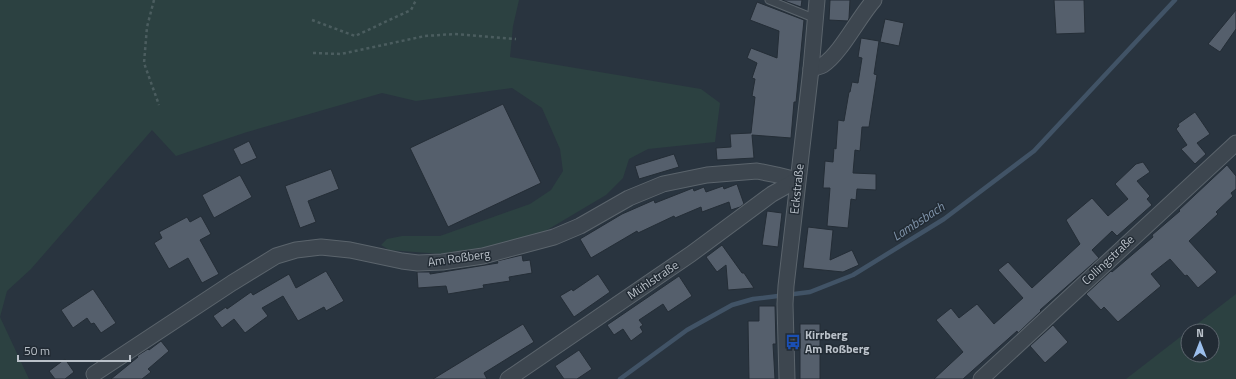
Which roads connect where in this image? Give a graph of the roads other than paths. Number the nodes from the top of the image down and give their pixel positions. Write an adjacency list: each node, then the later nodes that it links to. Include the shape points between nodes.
1 (769, 0): 4 (lane)
2 (817, 0): 4 (street, Eckstraße)
3 (874, 0): 5 (street, via 833,56)
4 (816, 19): 5 (street, Eckstraße)
5 (811, 70): 7 (street, Eckstraße)
6 (1236, 143): 11 (street, Collingstraße)
7 (797, 180): 8 (street, Am Roßberg, via 757,171 707,175 663,184 629,198 580,226 554,237 483,256 442,262 418,263 321,247 296,250 276,256 232,283); 9 (street, Mühlstraße, via 772,194 691,254); 10 (street, Eckstraße, via 785,304)
8 (94, 374)
9 (508, 379)
10 (787, 379)
11 (981, 379)

